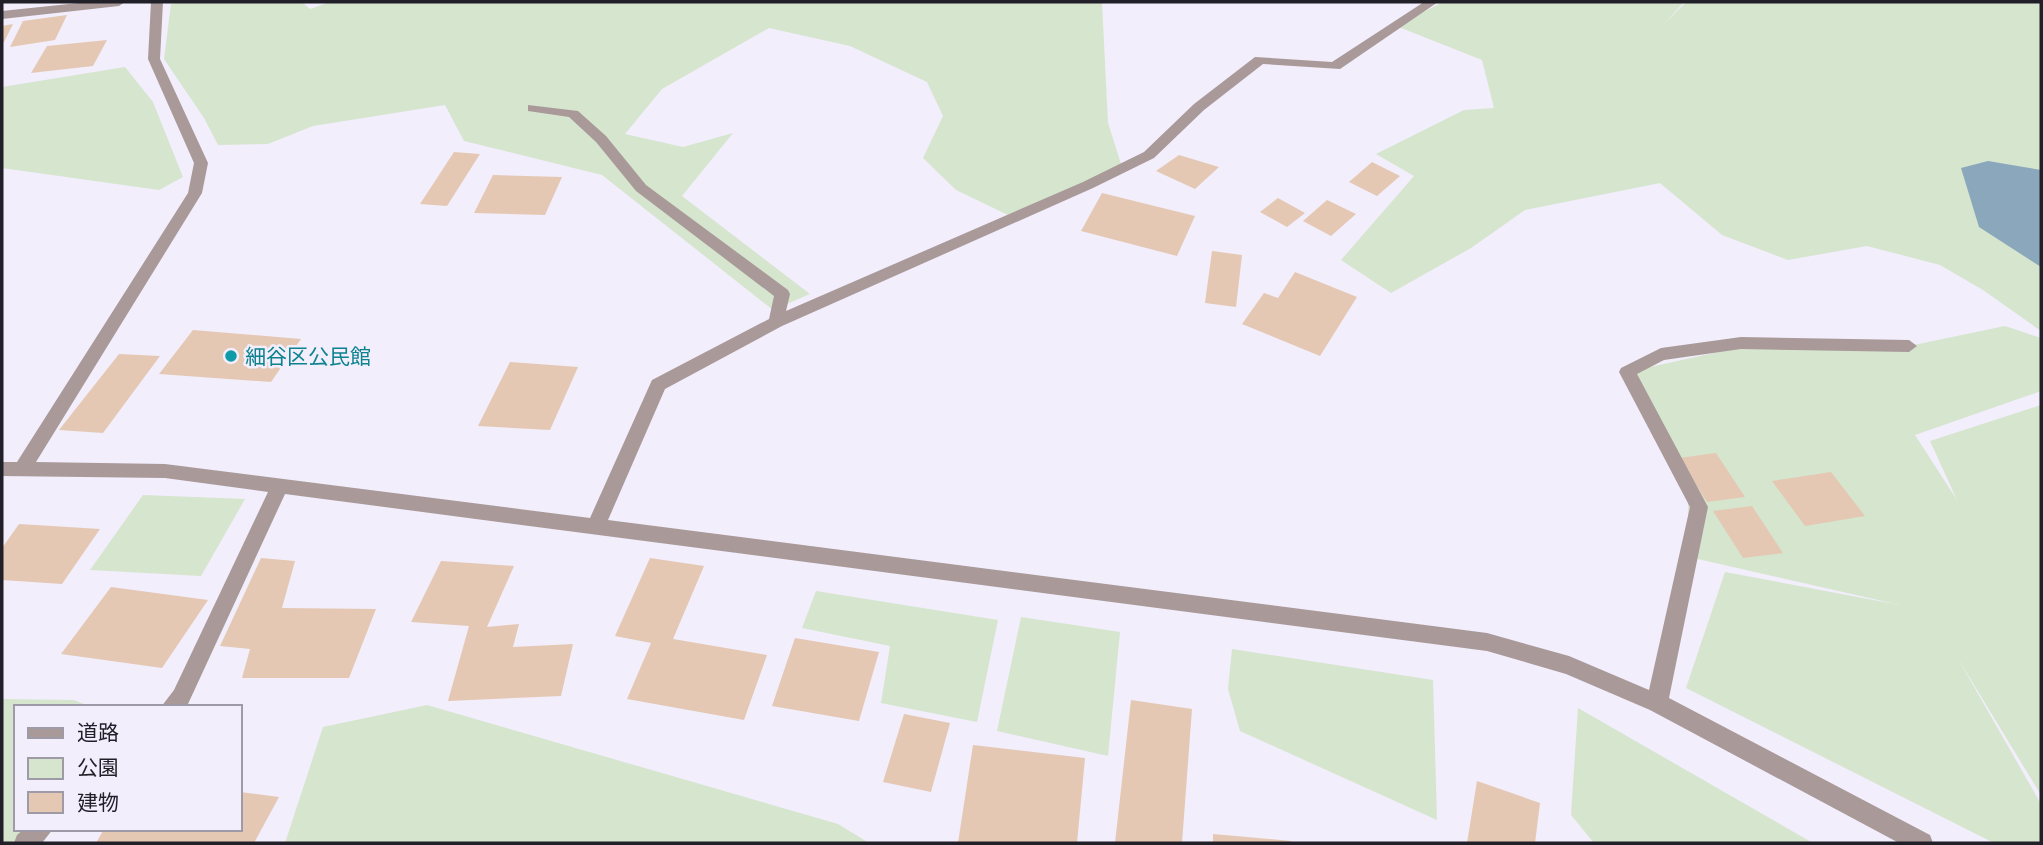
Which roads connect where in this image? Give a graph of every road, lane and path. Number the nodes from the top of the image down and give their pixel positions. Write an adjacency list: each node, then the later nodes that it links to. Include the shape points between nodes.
1 (119, 2): 4 (street)
2 (157, 2): 8 (street, via 154,59 201,163 195,193)
3 (1432, 2): 6 (street, via 1335,66 1260,60 1199,107 1149,155)
4 (2, 15)
5 (533, 108): 6 (street, via 573,114 642,188 782,294)
6 (776, 322): 11 (street, via 659,386)
7 (1909, 346): 12 (street, via 1741,343 1661,354 1627,372 1699,507)
8 (23, 468): 9 (street); 10 (street, via 165,471)
9 (2, 469)
10 (280, 486): 11 (street); 13 (street)
11 (596, 526): 12 (street, via 1486,642 1569,665)
12 (1657, 703): 16 (street)
13 (174, 705)
14 (40, 831): 15 (street)
15 (25, 843)
16 (1922, 843)

